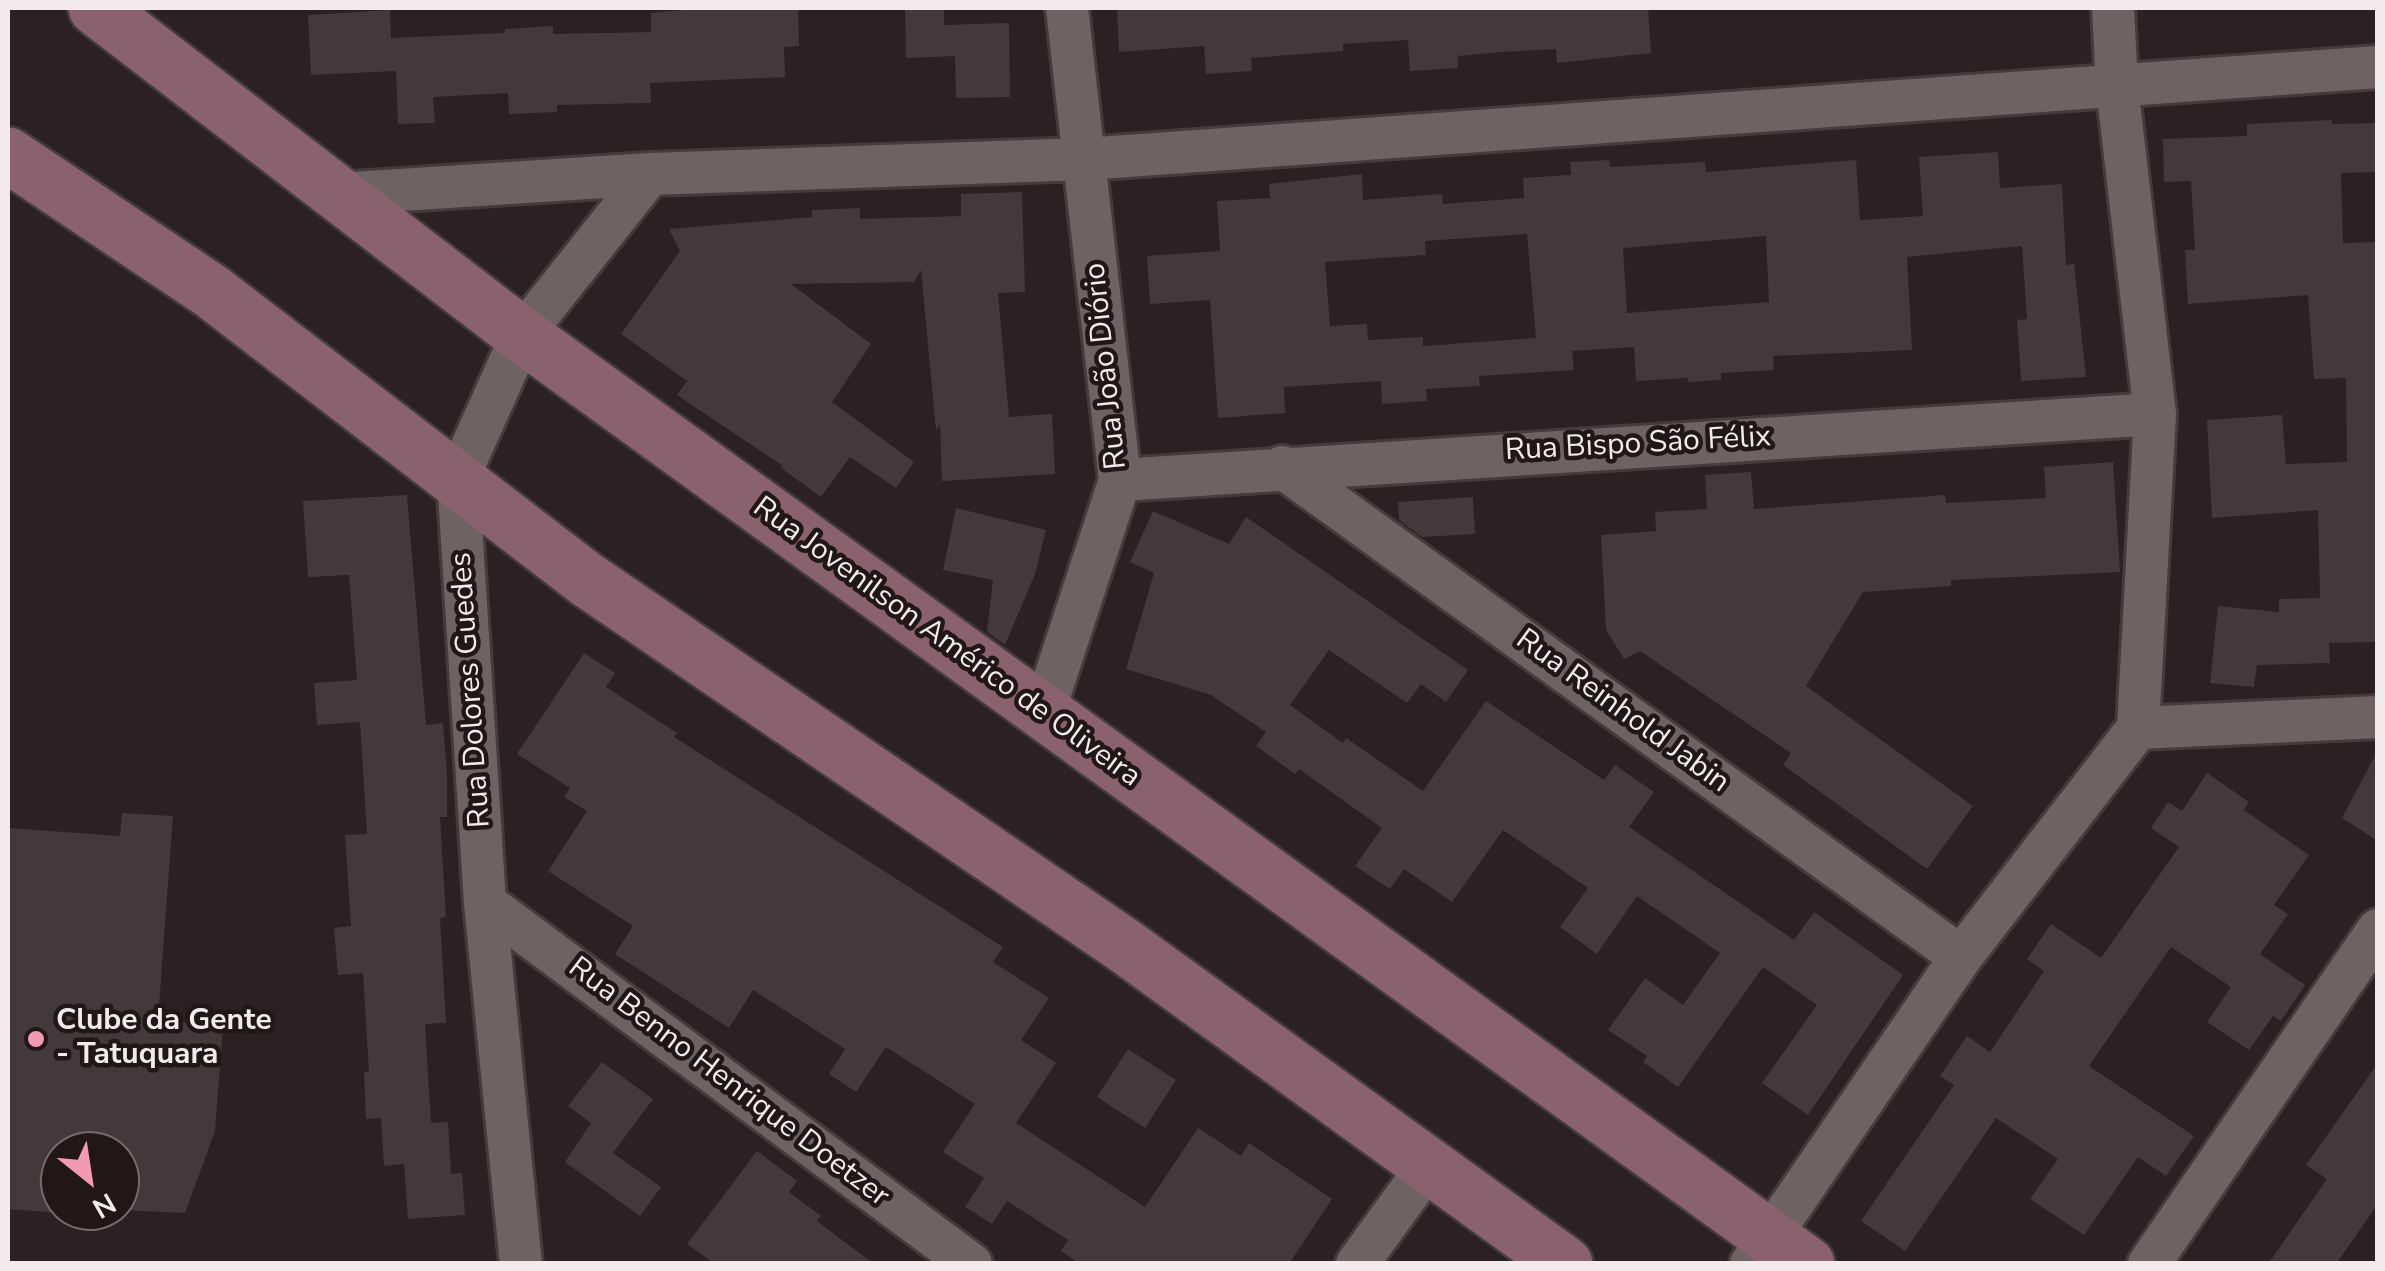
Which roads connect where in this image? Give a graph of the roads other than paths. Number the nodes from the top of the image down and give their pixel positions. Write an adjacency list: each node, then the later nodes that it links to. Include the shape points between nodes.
1 (96, 8): 9 (main road, Rua Jovenilson Américo de Oliveira)
2 (1067, 8): 7 (street, Rua João Diório)
3 (2113, 8): 5 (street)
4 (2378, 68): 5 (street)
5 (2117, 86): 7 (street); 11 (street)
6 (8, 154): 13 (main road, via 212,292)
7 (1085, 160): 8 (street); 14 (street, Rua João Diório)
8 (650, 174): 9 (street); 10 (street, Rua Dolores Guedes)
9 (338, 194): 10 (main road, Rua Jovenilson Américo de Oliveira)
10 (522, 336): 13 (street, Rua Dolores Guedes); 15 (main road, Rua Jovenilson Américo de Oliveira)
11 (2155, 414): 12 (street, Rua Bispo São Félix); 17 (street)
12 (1282, 467): 14 (street, Rua Bispo São Félix); 20 (street, Rua Reinhold Jabin)
13 (458, 478): 18 (street, Rua Dolores Guedes); 21 (main road, via 586,579 1122,944)
14 (1120, 480): 15 (street, Rua João Diório)
15 (1043, 714): 22 (main road, Rua Jovenilson Américo de Oliveira)
16 (2378, 717): 17 (street)
17 (2138, 728): 20 (street)
18 (486, 903): 23 (street, Rua Dolores Guedes); 24 (street, Rua Benno Henrique Doetzer)
19 (2378, 930): 27 (street)
20 (1961, 958): 22 (street)
21 (1429, 1165): 25 (street); 26 (main road)
22 (1776, 1255)
23 (521, 1264)
24 (971, 1264)
25 (1358, 1264)
26 (1565, 1264)
27 (2149, 1264)

